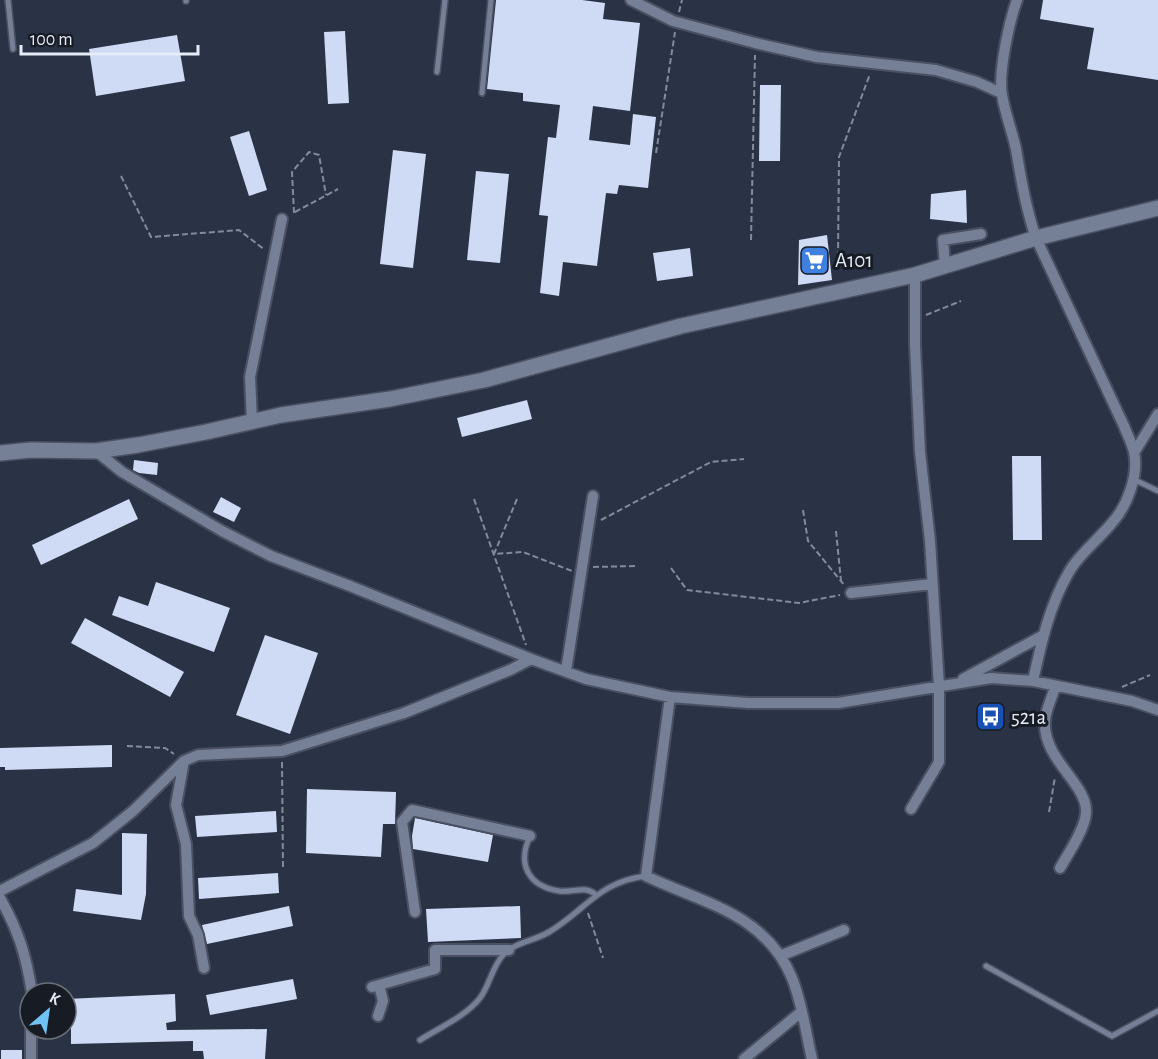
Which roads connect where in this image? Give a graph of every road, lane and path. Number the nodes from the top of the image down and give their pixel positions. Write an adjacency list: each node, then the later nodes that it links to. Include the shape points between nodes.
1 (8, 0): 8 (lane)
2 (445, 0): 10 (lane)
3 (491, 0): 11 (lane)
4 (632, 0): 6 (street)
5 (1017, 0): 12 (street, via 1004,52)
6 (677, 22): 7 (street); 13 (path)
7 (755, 43): 9 (street, via 818,57); 22 (path)
8 (14, 49)
9 (875, 63): 12 (street, via 936,70); 23 (path, via 839,157)
10 (437, 72)
11 (482, 93)
12 (1001, 93): 21 (street, via 1026,210)
13 (656, 153)
14 (121, 176): 24 (path, via 151,237 239,230)
15 (338, 189): 16 (path)
16 (326, 195): 18 (path); 18 (path, via 319,155 309,152 292,172)
17 (1158, 208): 21 (street)
18 (294, 213): 19 (path)
19 (282, 219): 24 (street)
20 (981, 234): 25 (street, via 943,240)
21 (1036, 238): 25 (street); 33 (street)
22 (751, 240)
23 (838, 257)
24 (275, 258): 30 (street, via 250,377)
25 (945, 266): 26 (street)
26 (915, 275): 28 (street); 30 (street, via 681,326 484,380)
27 (961, 301): 28 (path)
28 (915, 320): 48 (street, via 920,452)
29 (1158, 414): 33 (street)
30 (252, 422): 31 (street)
31 (96, 451): 32 (street); 51 (street, via 122,472 271,556)
32 (0, 453)
33 (1134, 453): 35 (street)
34 (744, 459): 41 (path, via 711,462)
35 (1133, 479): 36 (lane); 50 (street, via 1113,523 1069,571)
36 (1158, 491)
37 (592, 496): 41 (street)
38 (474, 499): 43 (path)
39 (517, 499): 43 (path)
40 (803, 510): 47 (path, via 808,541)
41 (588, 526): 46 (street)
42 (836, 531): 47 (path)
43 (494, 554): 46 (path, via 523,552); 51 (path)
44 (635, 566): 46 (path)
45 (671, 568): 49 (path, via 687,590 799,603)
46 (581, 571): 52 (street)
47 (841, 581): 49 (path)
48 (932, 584): 49 (street); 56 (street)
49 (851, 593)
50 (1042, 636): 54 (street); 55 (street)
51 (531, 659): 52 (street); 62 (street, via 404,713)
52 (566, 672): 58 (street)
53 (1150, 675): 59 (path, via 1123,686)
54 (1033, 681): 55 (street, via 992,678); 57 (street)
55 (954, 684): 56 (street)
56 (939, 686): 58 (street, via 838,703 748,703); 65 (street, via 939,762)
57 (1055, 687): 59 (street); 64 (street, via 1044,721 1052,755)
58 (670, 697): 70 (street)
59 (1117, 698): 60 (street)
60 (1158, 710)
61 (127, 746): 63 (path, via 165,748)
62 (282, 751): 63 (street, via 198,755); 69 (path)
63 (184, 760): 71 (street, via 133,811 93,843); 81 (street, via 176,805 186,844 189,916 198,935)
64 (1058, 762): 66 (path); 68 (street, via 1087,813)
65 (911, 809)
66 (1049, 812)
67 (530, 836): 72 (lane, via 523,857 533,878 552,889 587,889); 75 (street, via 412,810 402,822)
68 (1060, 868)
69 (284, 869)
70 (646, 876): 72 (lane, via 622,880); 78 (street, via 738,916)
71 (0, 891)
72 (596, 894): 74 (lane)
73 (0, 898): 82 (street, via 14,922)
74 (585, 904): 77 (lane, via 550,931); 79 (path)
75 (415, 912)
76 (843, 930): 78 (street)
77 (509, 950): 85 (street, via 435,950 435,969 375,986 383,1001); 86 (lane, via 497,962 476,1003)
78 (780, 956): 84 (street, via 793,980)
79 (603, 958)
80 (986, 966): 83 (lane, via 1112,1036)
81 (204, 968)
82 (30, 981)
83 (1158, 1011)
84 (801, 1012): 89 (street); 90 (street)
85 (378, 1016)
86 (420, 1040)
87 (32, 1041): 88 (street)
88 (31, 1059)
89 (744, 1059)
90 (812, 1059)

